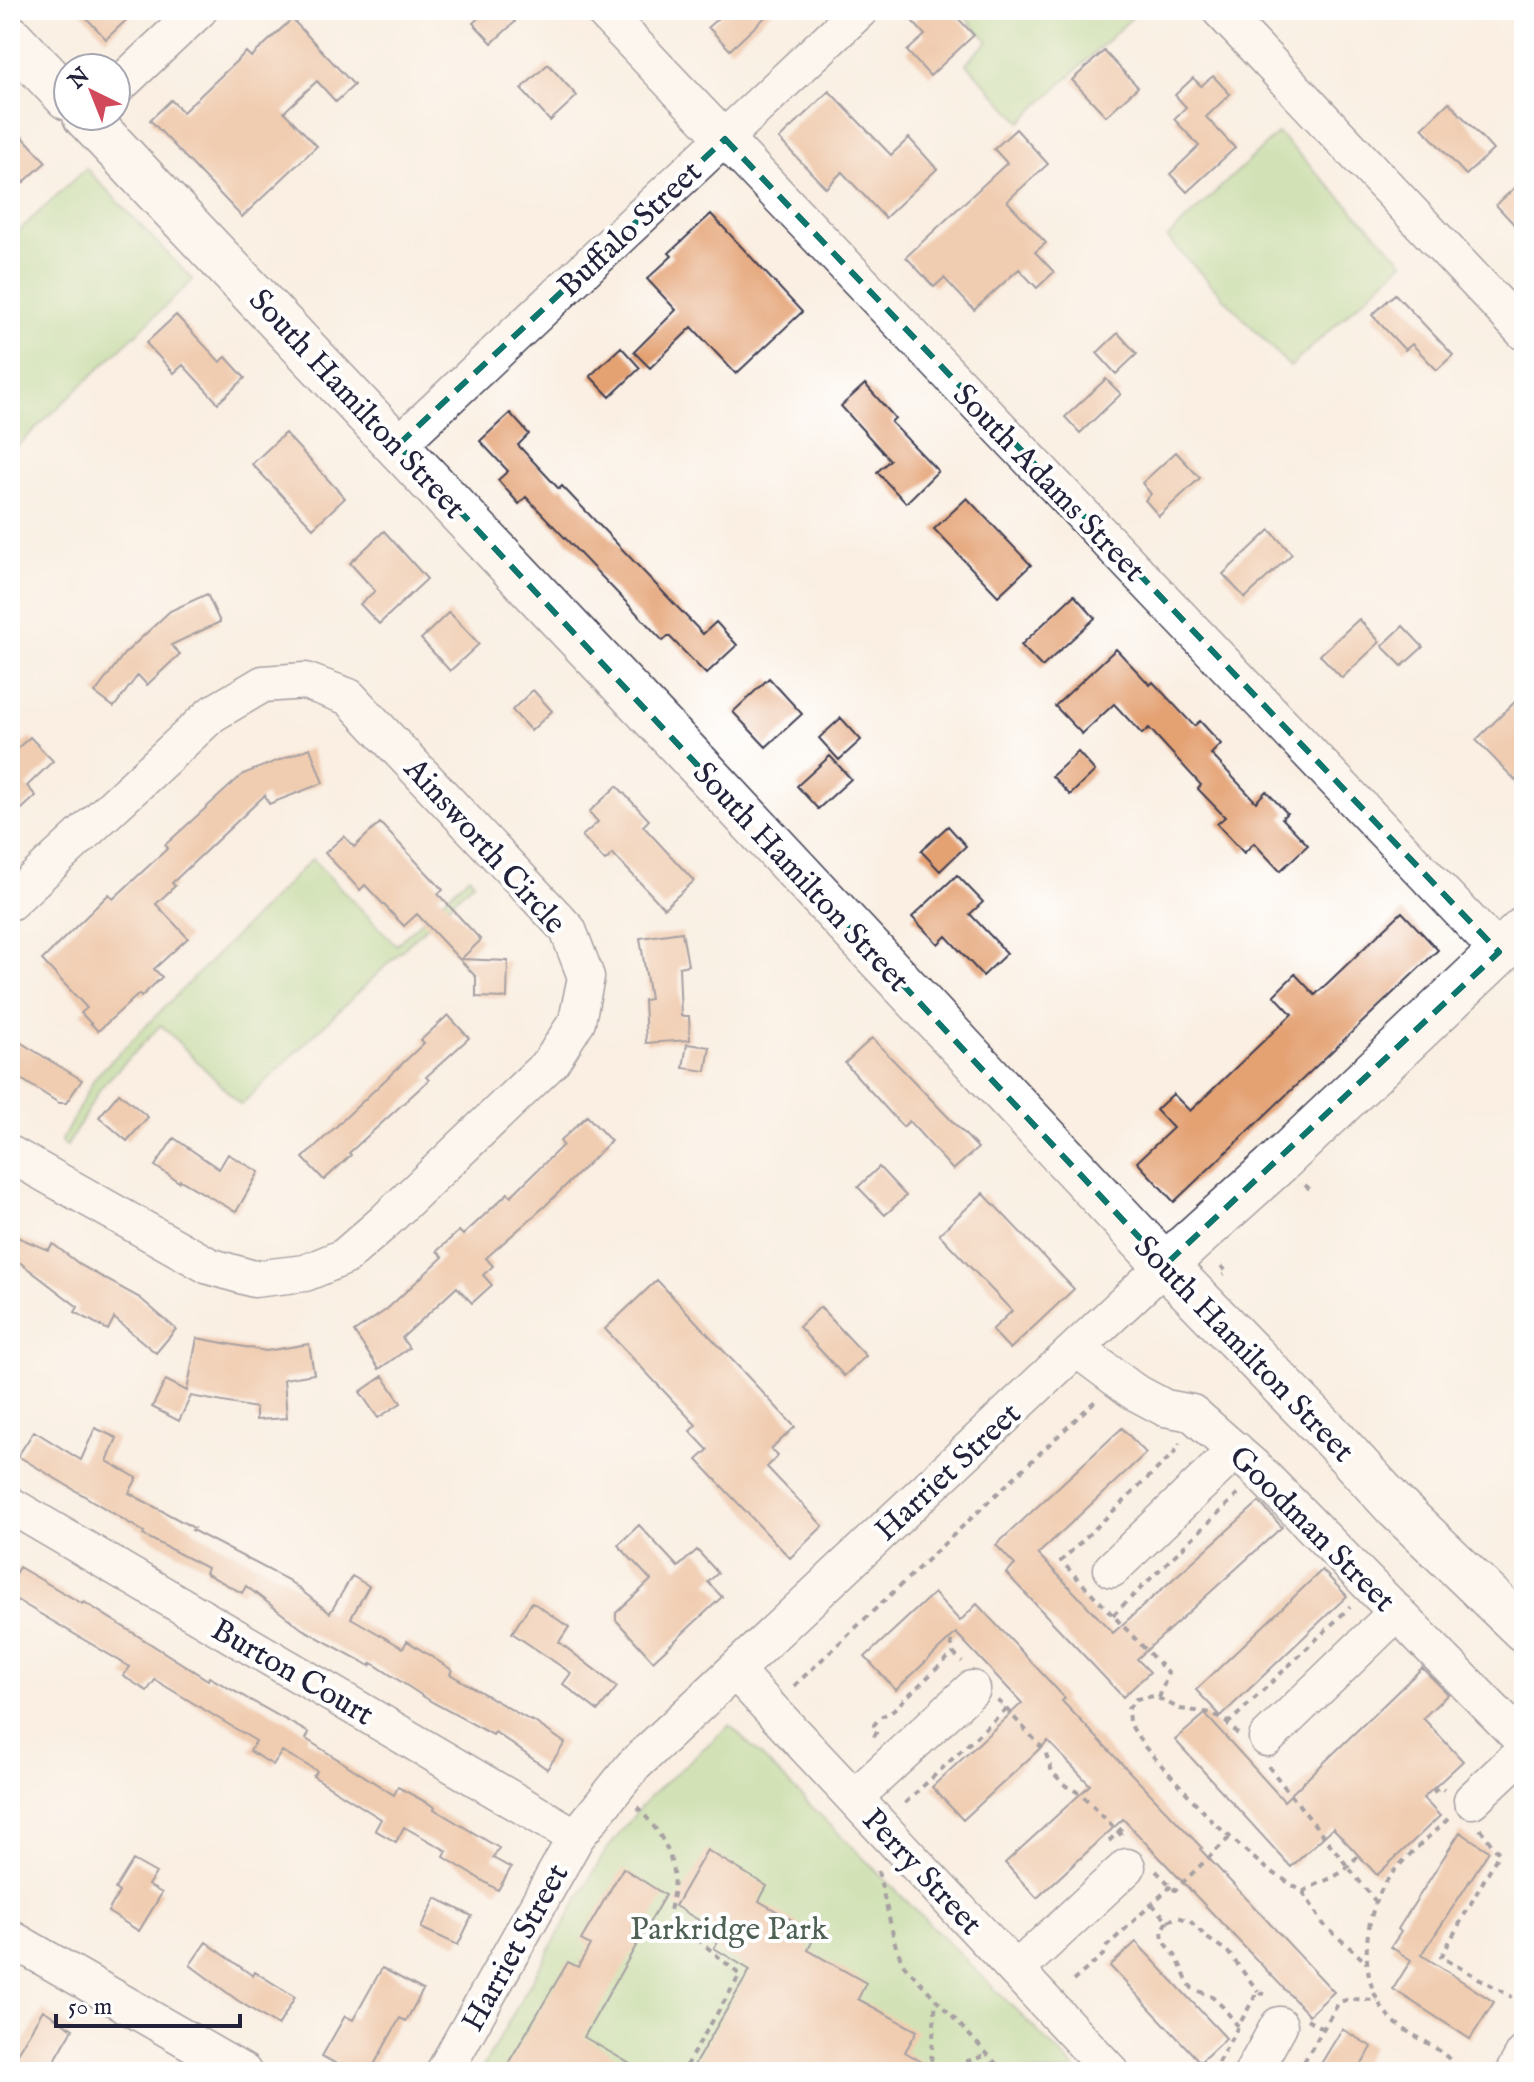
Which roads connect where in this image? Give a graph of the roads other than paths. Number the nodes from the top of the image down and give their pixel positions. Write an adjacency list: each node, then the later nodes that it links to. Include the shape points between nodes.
1 (199, 10): 6 (street)
2 (602, 10): 9 (street, South Adams Street)
3 (860, 10): 9 (street, Buffalo Street)
4 (1220, 10): 10 (street)
5 (10, 37): 7 (main road)
6 (132, 73)
7 (52, 81)
8 (100, 132): 11 (main road, South Hamilton Street)
9 (725, 139): 11 (street, Buffalo Street); 13 (street, South Adams Street)
10 (1524, 332)
11 (398, 445): 15 (main road, South Hamilton Street)
12 (10, 902): 14 (street, Ainsworth Circle, via 212,714 263,684 305,681 349,697 568,930 586,977 577,1021 551,1062 344,1257 305,1273 254,1279 209,1266)
13 (1512, 941): 15 (main road, Harriet Street)
14 (10, 1154)
15 (1165, 1265): 16 (street, Harriet Street); 21 (main road, South Hamilton Street, via 1395,1506)
16 (1077, 1349): 17 (street, Goodman Street, via 1133,1391 1165,1408 1192,1413); 22 (street, Harriet Street)
17 (1236, 1450): 19 (street); 20 (street, Goodman Street)
18 (10, 1505): 29 (street, Burton Court)
19 (1112, 1569)
20 (1397, 1612): 24 (street, Goodman Street); 25 (street)
21 (1524, 1630)
22 (735, 1671): 27 (street, Perry Street); 29 (street, Harriet Street, via 633,1766)
23 (977, 1683): 27 (street)
24 (1524, 1742)
25 (1258, 1747)
26 (1524, 1751): 28 (street)
27 (854, 1798): 32 (street, Perry Street)
28 (1463, 1811)
29 (576, 1837): 36 (street, Harriet Street)
30 (1135, 1858): 32 (street)
31 (14, 1951): 35 (street)
32 (1016, 1970): 37 (street, Perry Street)
33 (1279, 2025): 38 (street)
34 (1524, 2054): 39 (street)
35 (243, 2072)
36 (444, 2072)
37 (1111, 2072)
38 (1253, 2072)
39 (1514, 2072)

